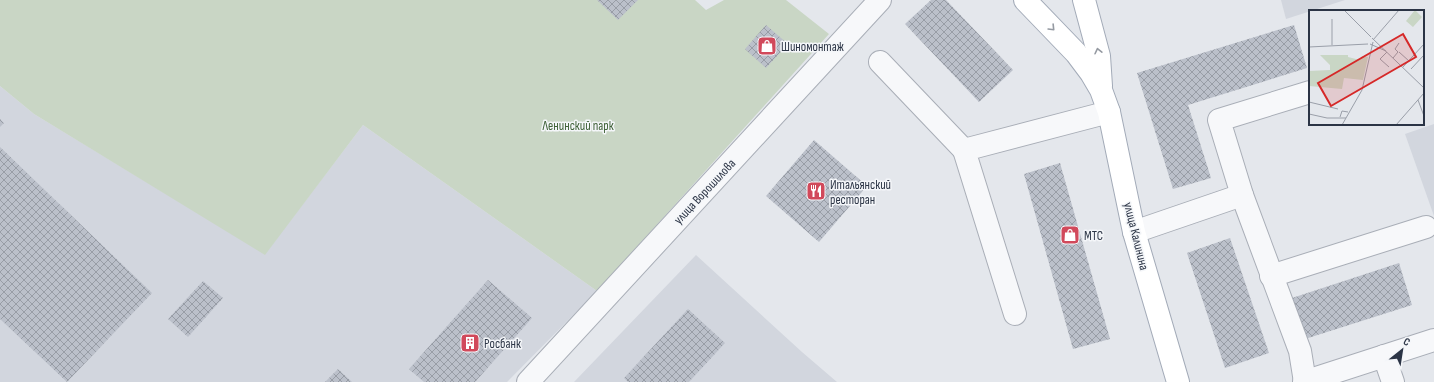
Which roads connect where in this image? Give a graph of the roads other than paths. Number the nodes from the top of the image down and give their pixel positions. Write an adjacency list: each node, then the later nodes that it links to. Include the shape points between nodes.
1 (880, 0): 16 (street, улица Ворошилова)
2 (1025, 0): 5 (main road, улица Калинина, one-way to 5, via 1076,53)
3 (1084, 0): 5 (main road, улица Калинина, one-way to 3, via 1099,56)
4 (880, 62): 8 (street)
5 (1101, 90): 7 (main road, улица Калинина)
6 (1309, 92): 9 (street, via 1219,120)
7 (1109, 112): 8 (street); 11 (main road, улица Калинина)
8 (964, 150): 13 (street)
9 (1242, 195): 11 (street); 12 (street)
10 (1426, 227): 12 (street)
11 (1134, 232): 17 (main road, улица Калинина)
12 (1271, 276): 18 (street, via 1300,351)
13 (1015, 314)
14 (1434, 340): 15 (street)
15 (1384, 356): 18 (street); 19 (street)
16 (528, 382)
17 (1178, 382)
18 (1305, 382)
19 (1393, 382)

